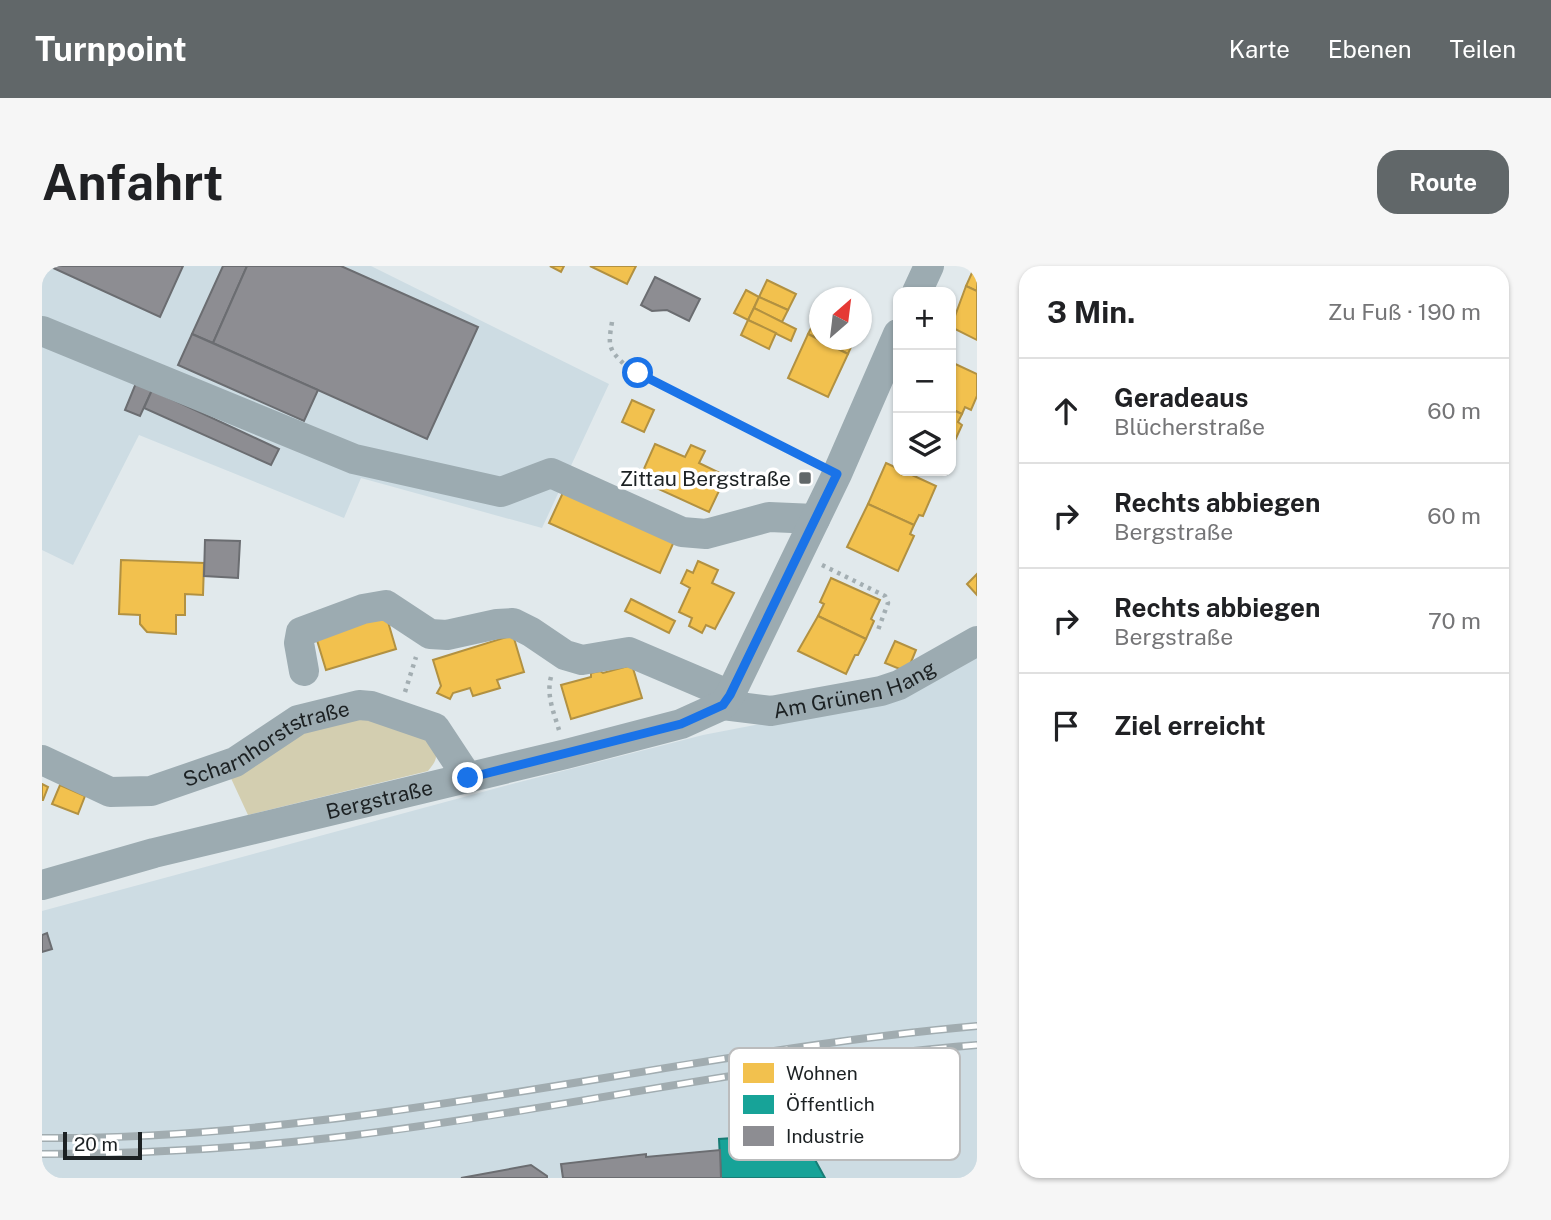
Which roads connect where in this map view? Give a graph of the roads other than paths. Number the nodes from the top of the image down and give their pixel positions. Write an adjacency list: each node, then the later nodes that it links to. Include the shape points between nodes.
1 (929, 266): 2 (street)
2 (919, 287)
3 (42, 331): 5 (street, via 354,459 501,492 551,472 682,532 706,534 769,517)
4 (893, 345): 5 (street)
5 (815, 519): 8 (street)
6 (977, 641): 8 (street, Am Grünen Hang, via 881,691 771,711)
7 (304, 671): 8 (street, Am Grünen Hang, via 301,632 387,605 430,635 513,623 565,655 582,660 629,652)
8 (727, 700): 10 (street, Bergstraße, via 681,724)
9 (42, 760): 10 (street, Scharnhorststraße, via 110,792 151,791 235,762 298,720 359,705 435,728)
10 (468, 778): 11 (street, Bergstraße, via 154,853)
11 (42, 885)

